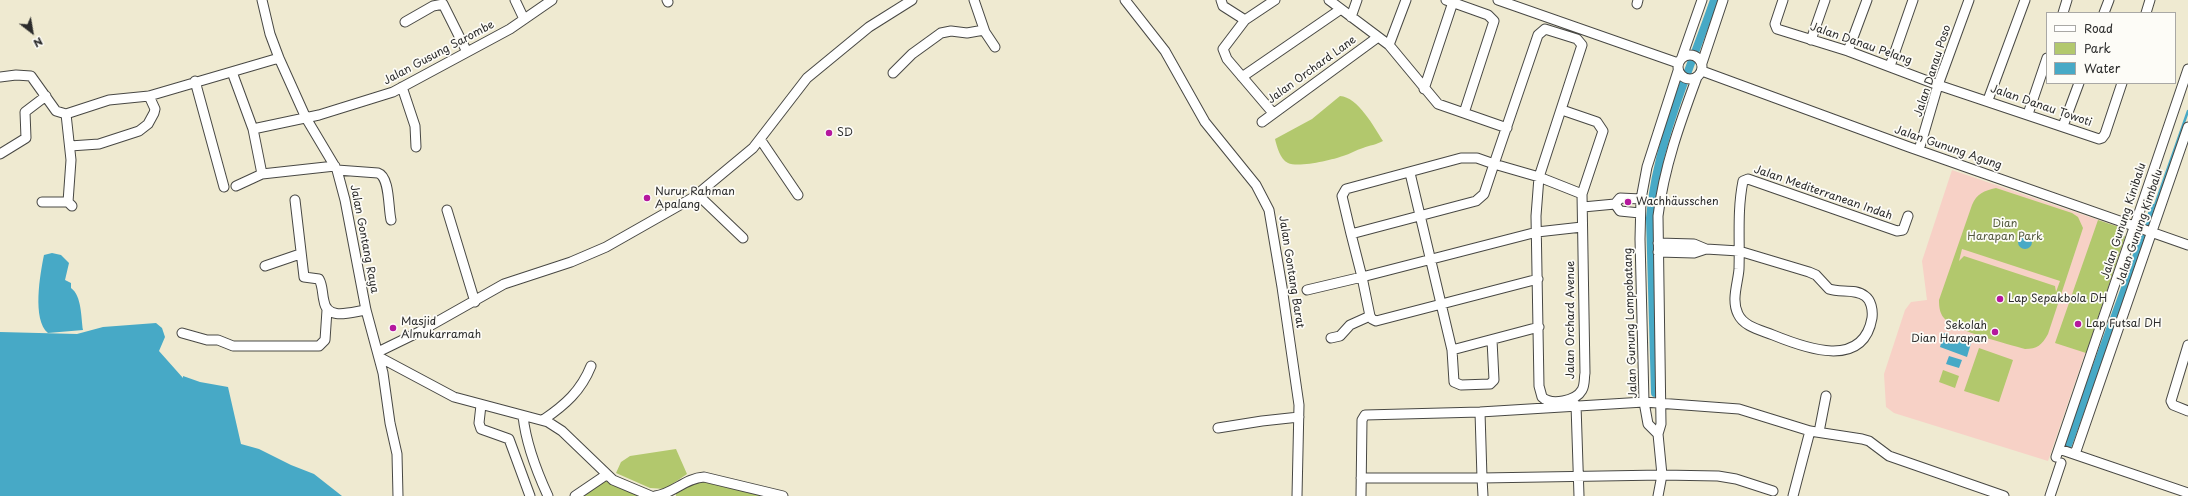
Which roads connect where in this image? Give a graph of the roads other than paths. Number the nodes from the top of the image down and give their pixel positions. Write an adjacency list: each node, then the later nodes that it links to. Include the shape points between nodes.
1 (262, 0): 40 (street, Jalan Gontang Raya)
2 (515, 0): 30 (street)
3 (552, 0): 30 (street, Jalan Gusung Sarombe)
4 (912, 0): 70 (street, via 869,27 807,78)
5 (974, 0): 33 (street)
6 (1125, 0): 131 (street, Jalan Gontang Barat, via 1165,51 1205,122 1256,185 1265,200 1273,224)
7 (1221, 0): 31 (street, via 1223,6)
8 (1275, 0): 31 (street)
9 (1329, 0): 25 (street)
10 (1357, 0): 29 (street)
11 (1406, 0): 36 (street)
12 (1498, 0): 42 (street)
13 (1702, 0): 42 (street, Jalan Gunung Lompobatang)
14 (1723, 0): 45 (street)
15 (1783, 0): 35 (street, Jalan Danau Pelang, via 1775,27)
16 (1825, 0): 35 (street)
17 (1867, 0): 38 (street)
18 (1913, 0): 43 (street)
19 (1969, 0): 53 (street, Jalan Danau Poso)
20 (2025, 0): 58 (street)
21 (2067, 0): 26 (street)
22 (2108, 0): 27 (street)
23 (2150, 0): 28 (street)
24 (1450, 1): 55 (street); 60 (street, via 1488,15 1494,21)
25 (1341, 9): 29 (street); 49 (street)
26 (2063, 12)
27 (2104, 12)
28 (2146, 12)
29 (1351, 17): 34 (street)
30 (524, 19): 39 (street, Jalan Gusung Sarombe)
31 (1245, 20): 49 (street, via 1223,49 1227,59)
32 (405, 22): 39 (street, via 433,6 443,4)
33 (984, 30): 37 (street); 47 (street, via 967,33 951,30 941,33 912,54)
34 (1378, 37): 36 (street); 62 (street, Jalan Orchard Lane)
35 (1811, 40): 38 (street, Jalan Danau Pelang)
36 (1389, 46): 55 (street)
37 (995, 47)
38 (1848, 51): 43 (street, Jalan Danau Pelang)
39 (467, 52): 54 (street, Jalan Gusung Sarombe)
40 (279, 58): 46 (street); 64 (street, Jalan Gontang Raya)
41 (2046, 61): 63 (street)
42 (1681, 64): 45 (street, via 1686,79); 45 (street, via 1694,55); 86 (street, Jalan Gunung Lompobatang, via 1647,167)
43 (1890, 66): 53 (street, Jalan Danau Pelang)
44 (2188, 69): 96 (street, Jalan Gunung Kinibalu)
45 (1699, 70): 73 (street, Jalan Gunung Agung); 102 (street, via 1664,177 1658,216)
46 (232, 72): 50 (street); 69 (street)
47 (893, 73)
48 (0, 77): 56 (street, via 31,76)
49 (1242, 77): 62 (street)
50 (196, 81): 57 (street); 81 (street)
51 (2079, 84): 66 (street)
52 (2122, 84): 66 (street, Jalan Danau Towoti, via 2101,139)
53 (1938, 85): 58 (street, Jalan Danau Towoti); 73 (street, Jalan Danau Poso)
54 (402, 87): 64 (street, Jalan Gusung Sarombe, via 348,107); 72 (street, via 416,126)
55 (1424, 89): 60 (street, via 1438,104)
56 (46, 96): 61 (street, via 56,111); 74 (street, via 25,112 26,138)
57 (149, 96): 61 (street, via 103,101); 71 (street, via 155,109 154,113 148,124 139,131 97,145)
58 (1988, 100): 63 (street, Jalan Danau Towoti)
59 (1562, 110): 68 (street, Jalan Orchard Avenue, via 1582,45 1577,39 1546,29 1538,35); 79 (street, Jalan Orchard Avenue); 83 (street, Jalan Orchard Avenue, via 1597,122 1603,131)
60 (1464, 113): 68 (street)
61 (66, 114): 71 (street)
62 (1273, 114): 65 (street, Jalan Orchard Lane)
63 (2028, 114): 66 (street, Jalan Danau Towoti)
64 (306, 118): 69 (street, Jalan Gusung Sarombe); 76 (street, Jalan Gontang Raya)
65 (1262, 122)
66 (2063, 126)
67 (2188, 127): 97 (street, Jalan Gunung Kimbalu)
68 (1507, 128): 75 (street)
69 (254, 129): 78 (street)
70 (760, 139): 82 (street, via 742,159); 84 (street)
71 (70, 146): 87 (street, via 70,204)
72 (416, 147)
73 (1919, 150): 96 (street, Jalan Gunung Agung)
74 (0, 154)
75 (1494, 164): 77 (street, via 1469,157); 79 (street); 93 (street, via 1480,198)
76 (336, 168): 78 (street); 94 (street, via 384,176); 113 (street, Jalan Gontang Raya, via 345,200)
77 (1410, 173): 93 (street); 99 (street, via 1344,191 1343,200)
78 (262, 174): 80 (street)
79 (1539, 177): 83 (street); 98 (street, Jalan Orchard Avenue)
80 (236, 186)
81 (224, 187)
82 (697, 194): 100 (street); 110 (street, via 606,247 571,262 504,284)
83 (1582, 194): 89 (street, Jalan Orchard Avenue)
84 (798, 195)
85 (295, 200): 104 (street)
86 (1641, 200): 88 (street, via 1620,198); 91 (street, Jalan Gunung Lompobatang)
87 (42, 202)
88 (1615, 204): 89 (street); 91 (street, via 1620,211)
89 (1582, 207): 95 (street, Jalan Orchard Avenue)
90 (447, 210): 110 (street)
91 (1640, 213): 124 (street, Jalan Gunung Lompobatang)
92 (1908, 216): 103 (street, Jalan Mediterranean Indah, via 1903,230 1897,231 1749,179 1745,180 1738,211)
93 (1420, 217): 99 (street); 105 (street)
94 (391, 220)
95 (1582, 226): 98 (street); 115 (street, Jalan Orchard Avenue, via 1585,373 1583,388 1574,397 1551,401 1544,399 1540,393)
96 (2137, 226): 97 (street, Jalan Gunung Agung); 137 (street, Jalan Gunung Kinibalu)
97 (2150, 230): 101 (street, Jalan Gunung Agung); 136 (street, Jalan Gunung Kimbalu)
98 (1537, 232): 105 (street); 108 (street, Jalan Orchard Avenue)
99 (1351, 234): 107 (street)
100 (743, 238)
101 (2188, 245)
102 (1658, 247): 103 (street, via 1694,244 1706,249); 125 (street)
103 (1739, 251): 103 (street, via 1735,299 1740,318 1753,327 1821,351 1845,348 1863,339 1871,323 1872,305 1865,296 1829,289 1821,279 1809,272)
104 (300, 254): 106 (street); 112 (street, via 302,274 304,277 319,280)
105 (1430, 261): 107 (street); 111 (street)
106 (264, 266)
107 (1362, 277): 109 (street); 114 (street)
108 (1538, 279): 111 (street); 115 (street, Jalan Orchard Avenue)
109 (1307, 290)
110 (475, 302): 121 (street)
111 (1443, 305): 114 (street, via 1376,321); 120 (street)
112 (327, 310): 113 (street, via 334,314); 116 (street, via 325,340 319,346 233,346)
113 (366, 310): 121 (street, Jalan Gontang Raya)
114 (1370, 316): 117 (street, via 1350,325 1340,336)
115 (1539, 327): 118 (street)
116 (182, 333)
117 (1331, 338)
118 (1492, 340): 120 (street); 120 (street, via 1494,380 1490,384 1461,385 1454,382)
119 (2188, 345): 128 (street, via 2171,401 2173,405)
120 (1452, 350)
121 (379, 355): 126 (street, via 441,391); 145 (street, Jalan Gontang Raya, via 397,454)
122 (591, 366): 132 (street, via 578,391)
123 (1826, 396): 134 (street)
124 (1644, 402): 125 (street, Jalan Gunung Lompobatang); 127 (street); 135 (street, via 1648,424)
125 (1659, 404): 134 (street, Jalan Gunung Lompobatang, via 1740,409); 135 (street, via 1661,424)
126 (481, 405): 130 (street); 146 (street, via 480,429 508,439)
127 (1576, 405): 129 (street); 139 (street)
128 (2188, 411)
129 (1480, 412): 141 (street, via 1365,415 1362,420); 142 (street)
130 (523, 416): 132 (street); 147 (street, via 528,442)
131 (1299, 417): 133 (street); 152 (street, Jalan Gontang Barat)
132 (543, 420): 138 (street, via 562,431)
133 (1218, 428)
134 (1814, 431): 157 (street); 158 (street, Jalan Gunung Lompobatang, via 1870,441 1881,452 1894,458)
135 (1658, 434): 140 (street)
136 (2075, 454): 137 (street); 144 (street)
137 (2059, 456): 159 (street, Jalan Gunung Kinibalu)
138 (606, 475): 148 (street); 149 (street)
139 (1578, 475): 140 (street); 142 (street); 155 (street)
140 (1662, 475): 143 (street, via 1718,476); 156 (street)
141 (1361, 478): 142 (street); 153 (street)
142 (1482, 478): 154 (street)
143 (1773, 491)
144 (2188, 493)
145 (398, 496)
146 (530, 496)
147 (548, 496)
148 (575, 496)
149 (646, 496)
150 (655, 496): 151 (street, via 694,478 704,477)
151 (783, 496)
152 (1297, 496)
153 (1362, 496)
154 (1483, 496)
155 (1579, 496)
156 (1658, 496)
157 (1793, 496)
158 (2004, 496)
159 (2050, 496)

